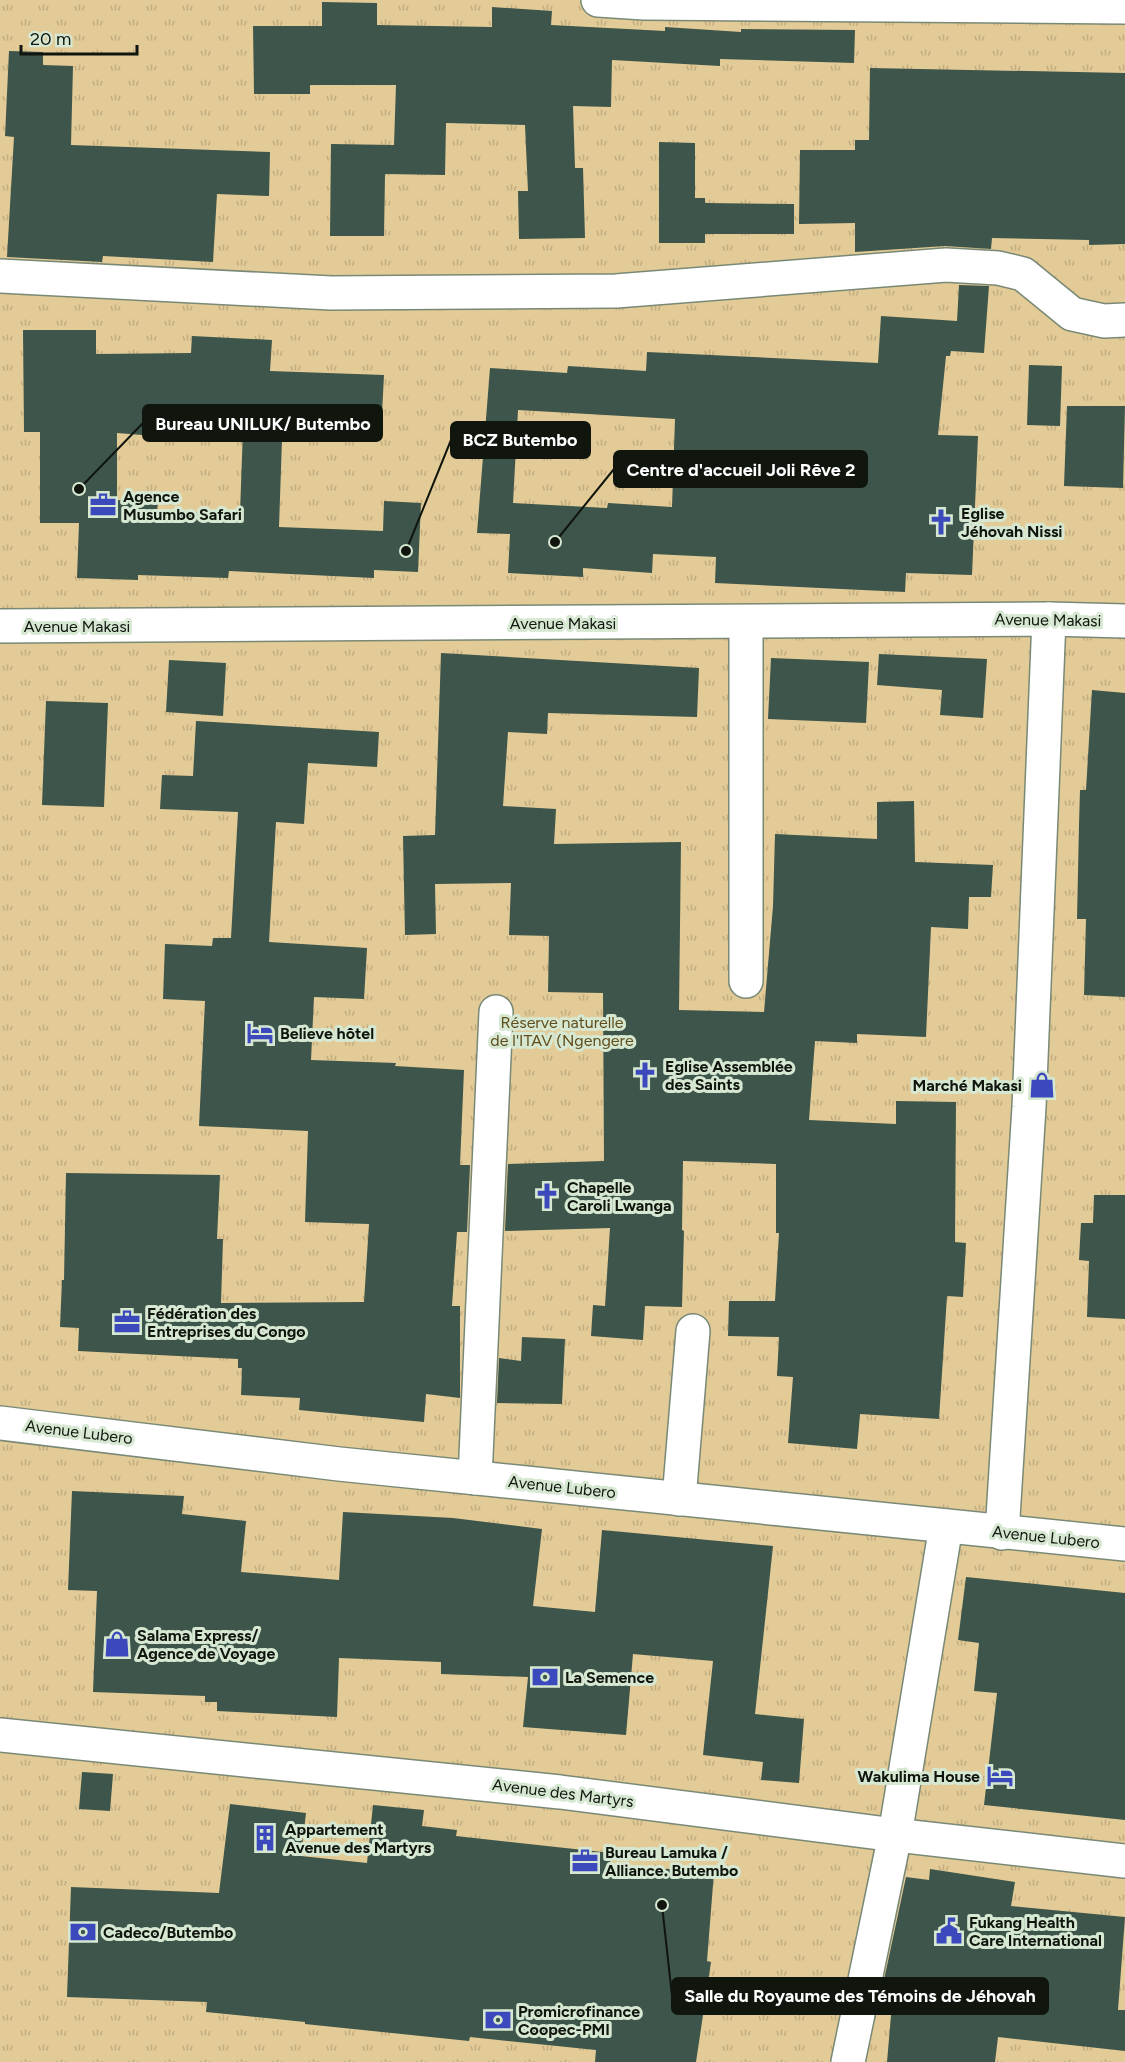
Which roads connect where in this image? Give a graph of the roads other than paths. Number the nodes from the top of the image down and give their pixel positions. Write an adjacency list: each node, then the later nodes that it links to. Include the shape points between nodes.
1 (598, 0): 2 (street)
2 (1125, 7)
3 (0, 276): 4 (street, via 331,293 616,291 946,265 998,268 1023,274 1072,314 1104,321)
4 (1125, 320)
5 (1049, 619): 6 (street, Avenue Makasi); 7 (street, Avenue Makasi); 16 (street, via 1029,1107)
6 (746, 621): 8 (street, Avenue Makasi); 9 (street)
7 (1125, 621)
8 (0, 626)
9 (746, 981)
10 (496, 1012): 13 (street)
11 (693, 1331): 14 (street)
12 (0, 1423): 13 (street, Avenue Lubero)
13 (475, 1478): 14 (street, Avenue Lubero)
14 (679, 1499): 15 (street, Avenue Lubero)
15 (946, 1526): 16 (street, Avenue Lubero); 19 (street)
16 (1002, 1533): 17 (street, Avenue Lubero)
17 (1125, 1544)
18 (0, 1735): 19 (street, Avenue des Martyrs, via 560,1792)
19 (895, 1835): 20 (street, Avenue des Martyrs); 21 (street)
20 (1125, 1861)
21 (848, 2062)

